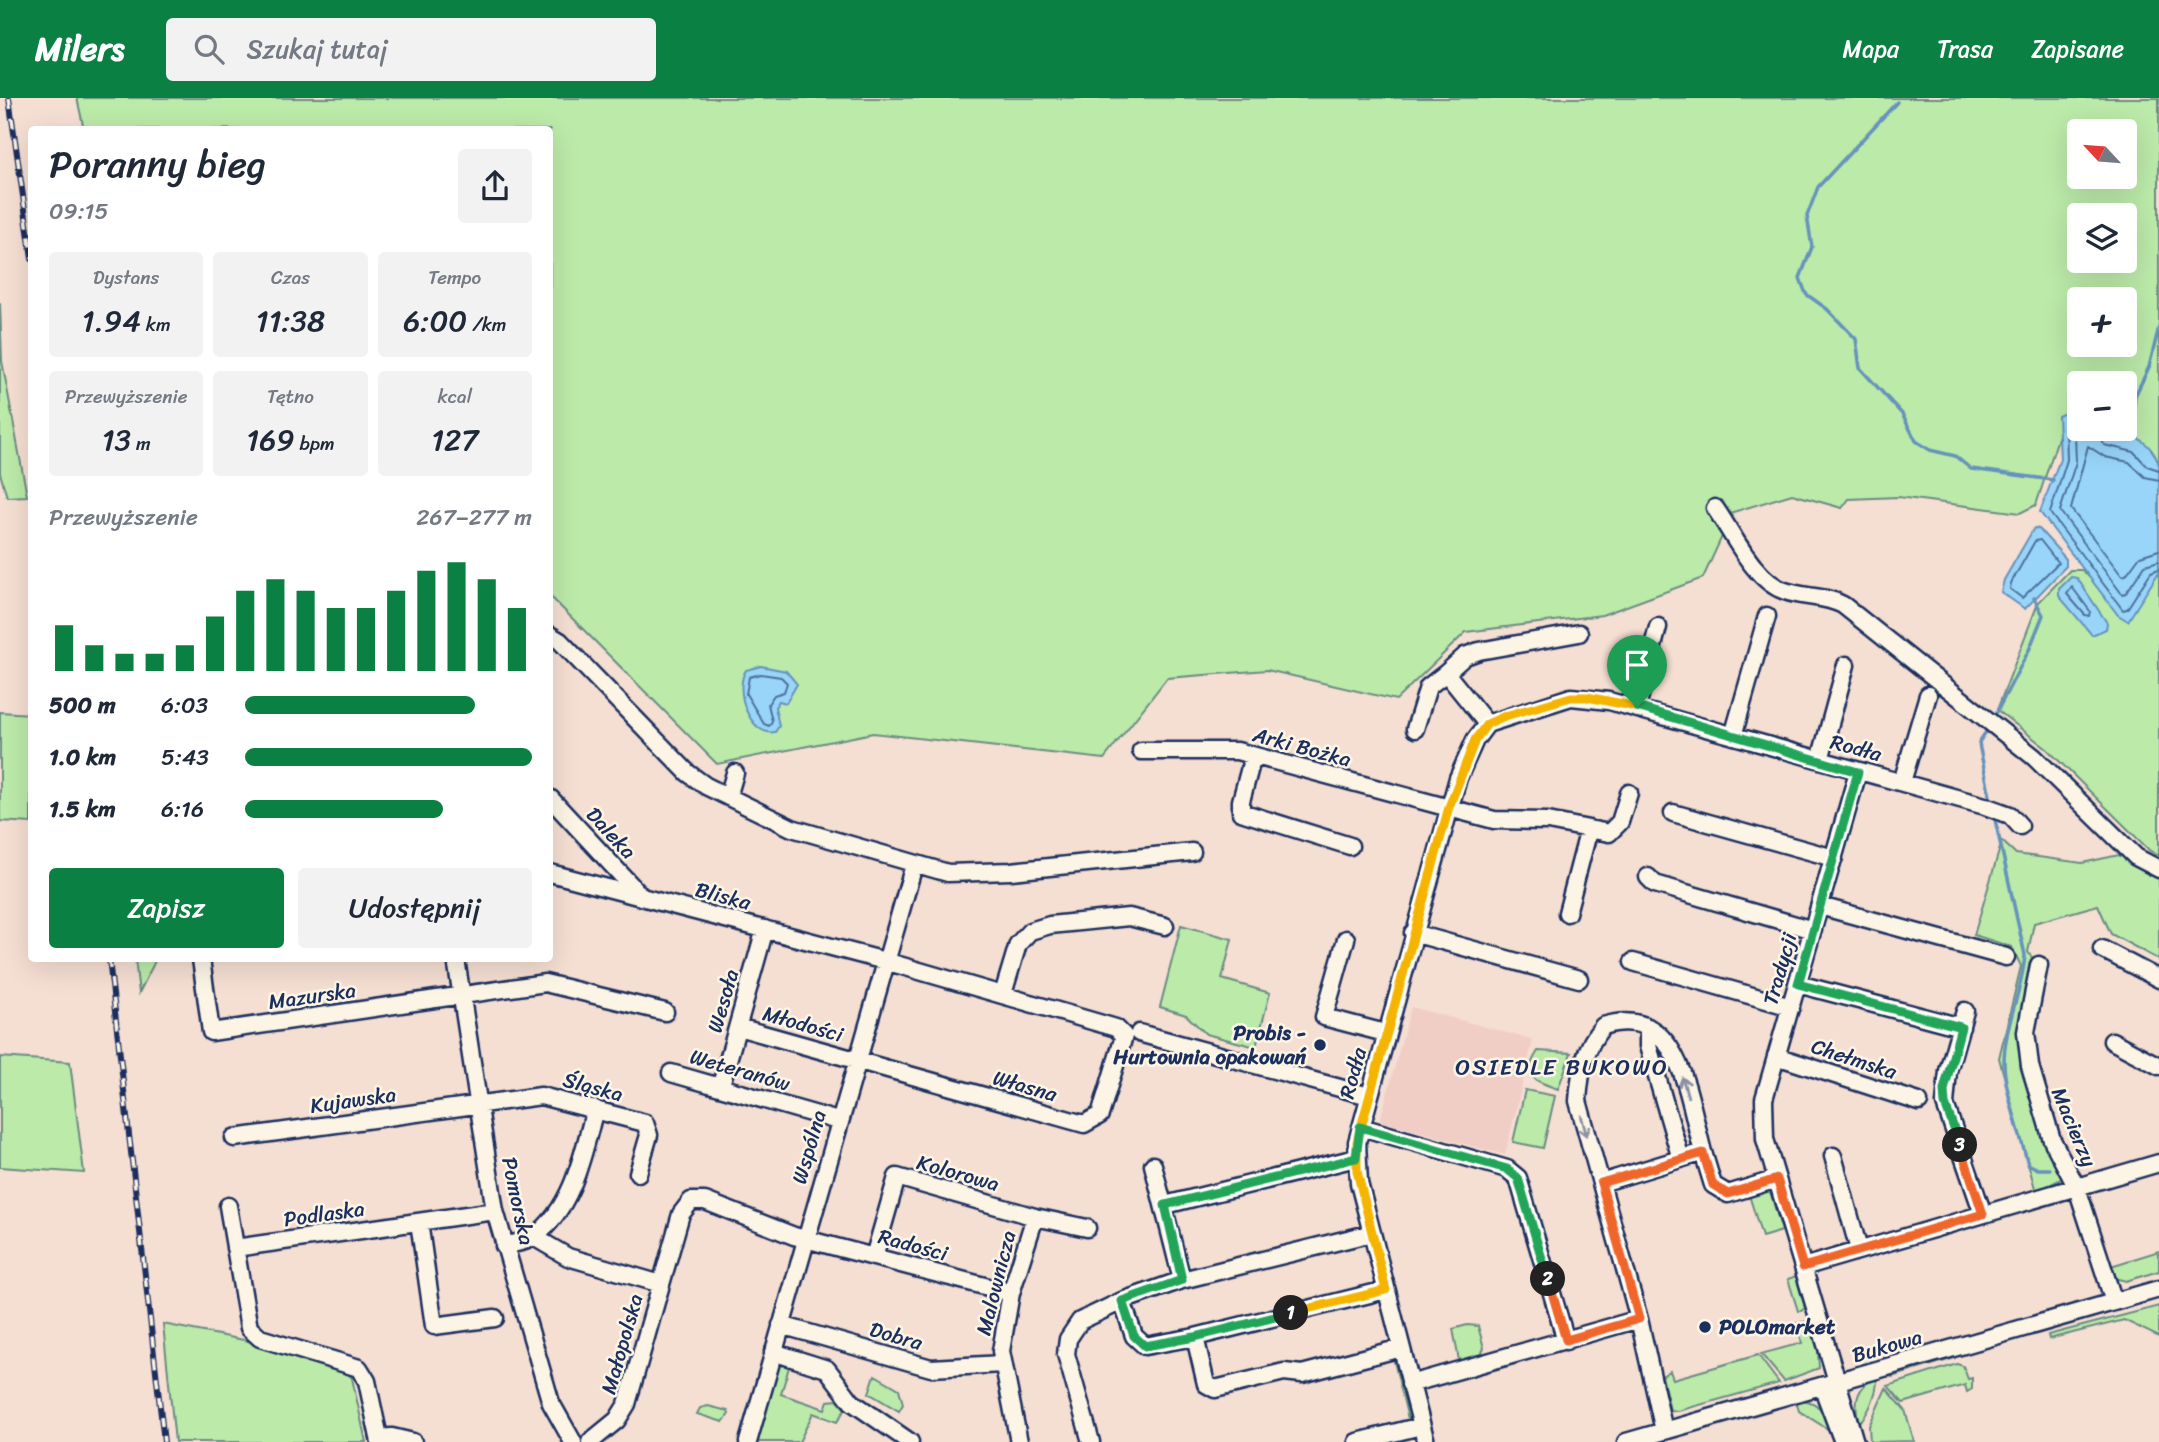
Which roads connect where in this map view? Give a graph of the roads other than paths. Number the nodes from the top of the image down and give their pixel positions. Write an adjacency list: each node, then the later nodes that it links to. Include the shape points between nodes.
1 (1715, 508): 31 (street, via 1754,565 1776,587 1826,596 1843,605 2035,757 2136,857)
2 (1768, 616): 12 (street)
3 (1658, 627): 9 (street)
4 (1579, 633): 7 (street, via 1479,651 1465,656)
5 (553, 637): 20 (street, via 688,773)
6 (1846, 664): 15 (street)
7 (1446, 673): 10 (street); 11 (street, via 1428,687)
8 (1928, 695): 18 (street)
9 (1637, 707): 10 (street, Rodła, via 1571,697); 12 (street, Rodła)
10 (1487, 724): 22 (street, Rodła, via 1467,754)
11 (1415, 729)
12 (1733, 736): 15 (street, Rodła)
13 (1141, 751): 14 (street, Arki Bożka, via 1237,751)
14 (1253, 756): 22 (street, Arki Bożka); 26 (street, via 1241,812)
15 (1819, 760): 16 (street, Rodła)
16 (1858, 772): 18 (street, Rodła); 28 (street, Tradycji)
17 (735, 773): 20 (street)
18 (1902, 782): 24 (street, Rodła, via 2010,815)
19 (1629, 793): 25 (street, via 1615,829 1609,833)
20 (728, 797): 30 (street, via 792,828)
21 (553, 801): 29 (street, Daleka)
22 (1449, 807): 25 (street, Arki Bożka, via 1494,820 1548,821); 41 (street, Rodła)
23 (1672, 813): 28 (street)
24 (2020, 825)
25 (1590, 829): 37 (street)
26 (1350, 846)
27 (1192, 852): 30 (street, via 980,874)
28 (1834, 858): 36 (street, Tradycji)
29 (608, 859): 34 (street, via 606,873); 35 (street, Daleka)
30 (914, 865): 45 (street, Wspólna)
31 (2159, 869)
32 (553, 874): 34 (street, Bliska)
33 (1647, 877): 40 (street, via 1655,884)
34 (594, 883): 35 (street, Bliska)
35 (642, 896): 39 (street, Bliska)
36 (1821, 906): 40 (street, Tradycji); 44 (street)
37 (1567, 913)
38 (1165, 926): 53 (street, via 1129,917 1039,927 1018,944)
39 (765, 929): 45 (street, Bliska); 57 (street, Wesoła)
40 (1813, 930): 52 (street, Tradycji)
41 (1413, 933): 50 (street); 59 (street, Rodła)
42 (1346, 939): 59 (street, via 1324,1017)
43 (2102, 949): 51 (street)
44 (2006, 957)
45 (885, 961): 53 (street, Bliska); 63 (street, Wspólna)
46 (201, 962): 54 (street, Mazurska, via 211,1032)
47 (456, 962): 54 (street, Pomorska)
48 (1633, 962): 55 (street)
49 (2039, 965): 83 (street, Macierzy, via 2026,1032 2030,1066 2052,1140)
50 (1579, 979)
51 (2159, 979)
52 (1798, 984): 55 (street, Tradycji); 87 (street, via 1963,1019 1948,1071 1945,1104)
53 (1003, 994): 60 (street, Bliska)
54 (461, 996): 56 (street, Mazurska, via 545,983); 69 (street, Pomorska)
55 (1791, 1007): 62 (street, Tradycji)
56 (665, 1013)
57 (738, 1027): 63 (street, Młodości); 66 (street, Wesoła)
58 (1648, 1027): 74 (street, one-way to 58, via 1672,1048); 77 (street, via 1648,1046); 82 (street, one-way to 82, via 1625,1021 1603,1026 1587,1049 1578,1101)
59 (1385, 1033): 67 (street, Rodła)
60 (1131, 1035): 63 (street, Własna, via 1100,1115 1084,1124); 67 (street, Bliska)
61 (2112, 1041): 64 (street)
62 (1774, 1051): 68 (street, Chełmska); 81 (street, Tradycji, via 1762,1118)
63 (857, 1061): 71 (street, Wspólna)
64 (2159, 1066)
65 (671, 1073): 66 (street, Weteranów)
66 (721, 1085): 71 (street, Weteranów)
67 (1368, 1096): 72 (street, Rodła)
68 (1919, 1101)
69 (478, 1104): 70 (street, Śląska, via 541,1096); 73 (street, Kujawska); 86 (street, Pomorska)
70 (595, 1109): 80 (street, Śląska, via 648,1127); 92 (street, via 575,1181)
71 (838, 1121): 93 (street, Wspólna)
72 (1360, 1127): 76 (street, Rodła); 110 (street, via 1507,1169 1518,1178)
73 (234, 1138)
74 (1703, 1153): 77 (street); 81 (street, via 1713,1185 1728,1194)
75 (1833, 1156): 96 (street)
76 (1356, 1158): 84 (street); 91 (street, Rodła)
77 (1681, 1159): 82 (street)
78 (2159, 1163): 83 (street)
79 (1153, 1165): 84 (street)
80 (638, 1173)
81 (1777, 1179): 98 (street, Tradycji)
82 (1601, 1183): 107 (street)
83 (2077, 1188): 87 (street); 105 (street, Macierzy)
84 (1165, 1205): 99 (street)
85 (228, 1206): 95 (street)
86 (495, 1211): 89 (street, Podlaska); 94 (street, Pomorska)
87 (1983, 1214): 96 (street)
88 (1035, 1217): 90 (street, Kolorowa); 97 (street, Kolorowa, via 897,1177); 103 (street, Malownicza)
89 (419, 1222): 95 (street, Podlaska); 106 (street, via 434,1326)
90 (1087, 1228)
91 (1372, 1233): 99 (street); 102 (street, Rodła)
92 (534, 1237): 94 (street); 100 (street, Małopolska, via 568,1257)
93 (805, 1239): 97 (street, Radości); 100 (street, Małopolska, via 705,1201 691,1201 681,1214); 108 (street, Wspólna)
94 (505, 1246): 120 (street, Pomorska, via 551,1403)
95 (235, 1248): 118 (street, via 249,1328 266,1340 359,1368 367,1381)
96 (1859, 1250): 98 (street)
97 (874, 1256): 103 (street, Radości)
98 (1803, 1267): 115 (street, Tradycji)
99 (1182, 1280): 104 (street)
100 (661, 1284): 121 (street, Małopolska, via 627,1404 617,1420)
101 (2159, 1289): 105 (street, Bukowa)
102 (1386, 1290): 109 (street); 111 (street, Rodła)
103 (1011, 1293): 113 (street, Malownicza)
104 (1122, 1301): 109 (street, via 1134,1336 1145,1346); 125 (street, via 1087,1315 1071,1333 1067,1361)
105 (2114, 1302): 115 (street, Bukowa)
106 (495, 1318)
107 (1639, 1319): 110 (street); 117 (street)
108 (780, 1325): 112 (street, Wspólna); 113 (street, Dobra, via 931,1368)
109 (1195, 1337): 111 (street, via 1206,1384 1215,1389 1284,1372 1302,1374)
110 (1566, 1340): 114 (street)
111 (1401, 1348): 114 (street, Rodła)
112 (773, 1352): 122 (street, Wspólna); 123 (street, via 827,1369 852,1402)
113 (1002, 1364): 124 (street, Malownicza)
114 (1410, 1384): 116 (street, Rodła)
115 (1829, 1384): 117 (street, Bukowa); 129 (street); 130 (street)
116 (1422, 1426): 126 (street); 127 (street, Rodła)
117 (1664, 1431): 128 (street, Bukowa)
118 (380, 1440): 119 (street, via 392,1437)
119 (412, 1442)
120 (573, 1442)
121 (590, 1442)
122 (748, 1442)
123 (910, 1442)
124 (1019, 1442)
125 (1091, 1442)
126 (1356, 1442)
127 (1426, 1442)
128 (1626, 1442)
129 (1843, 1442)
130 (1854, 1442)

